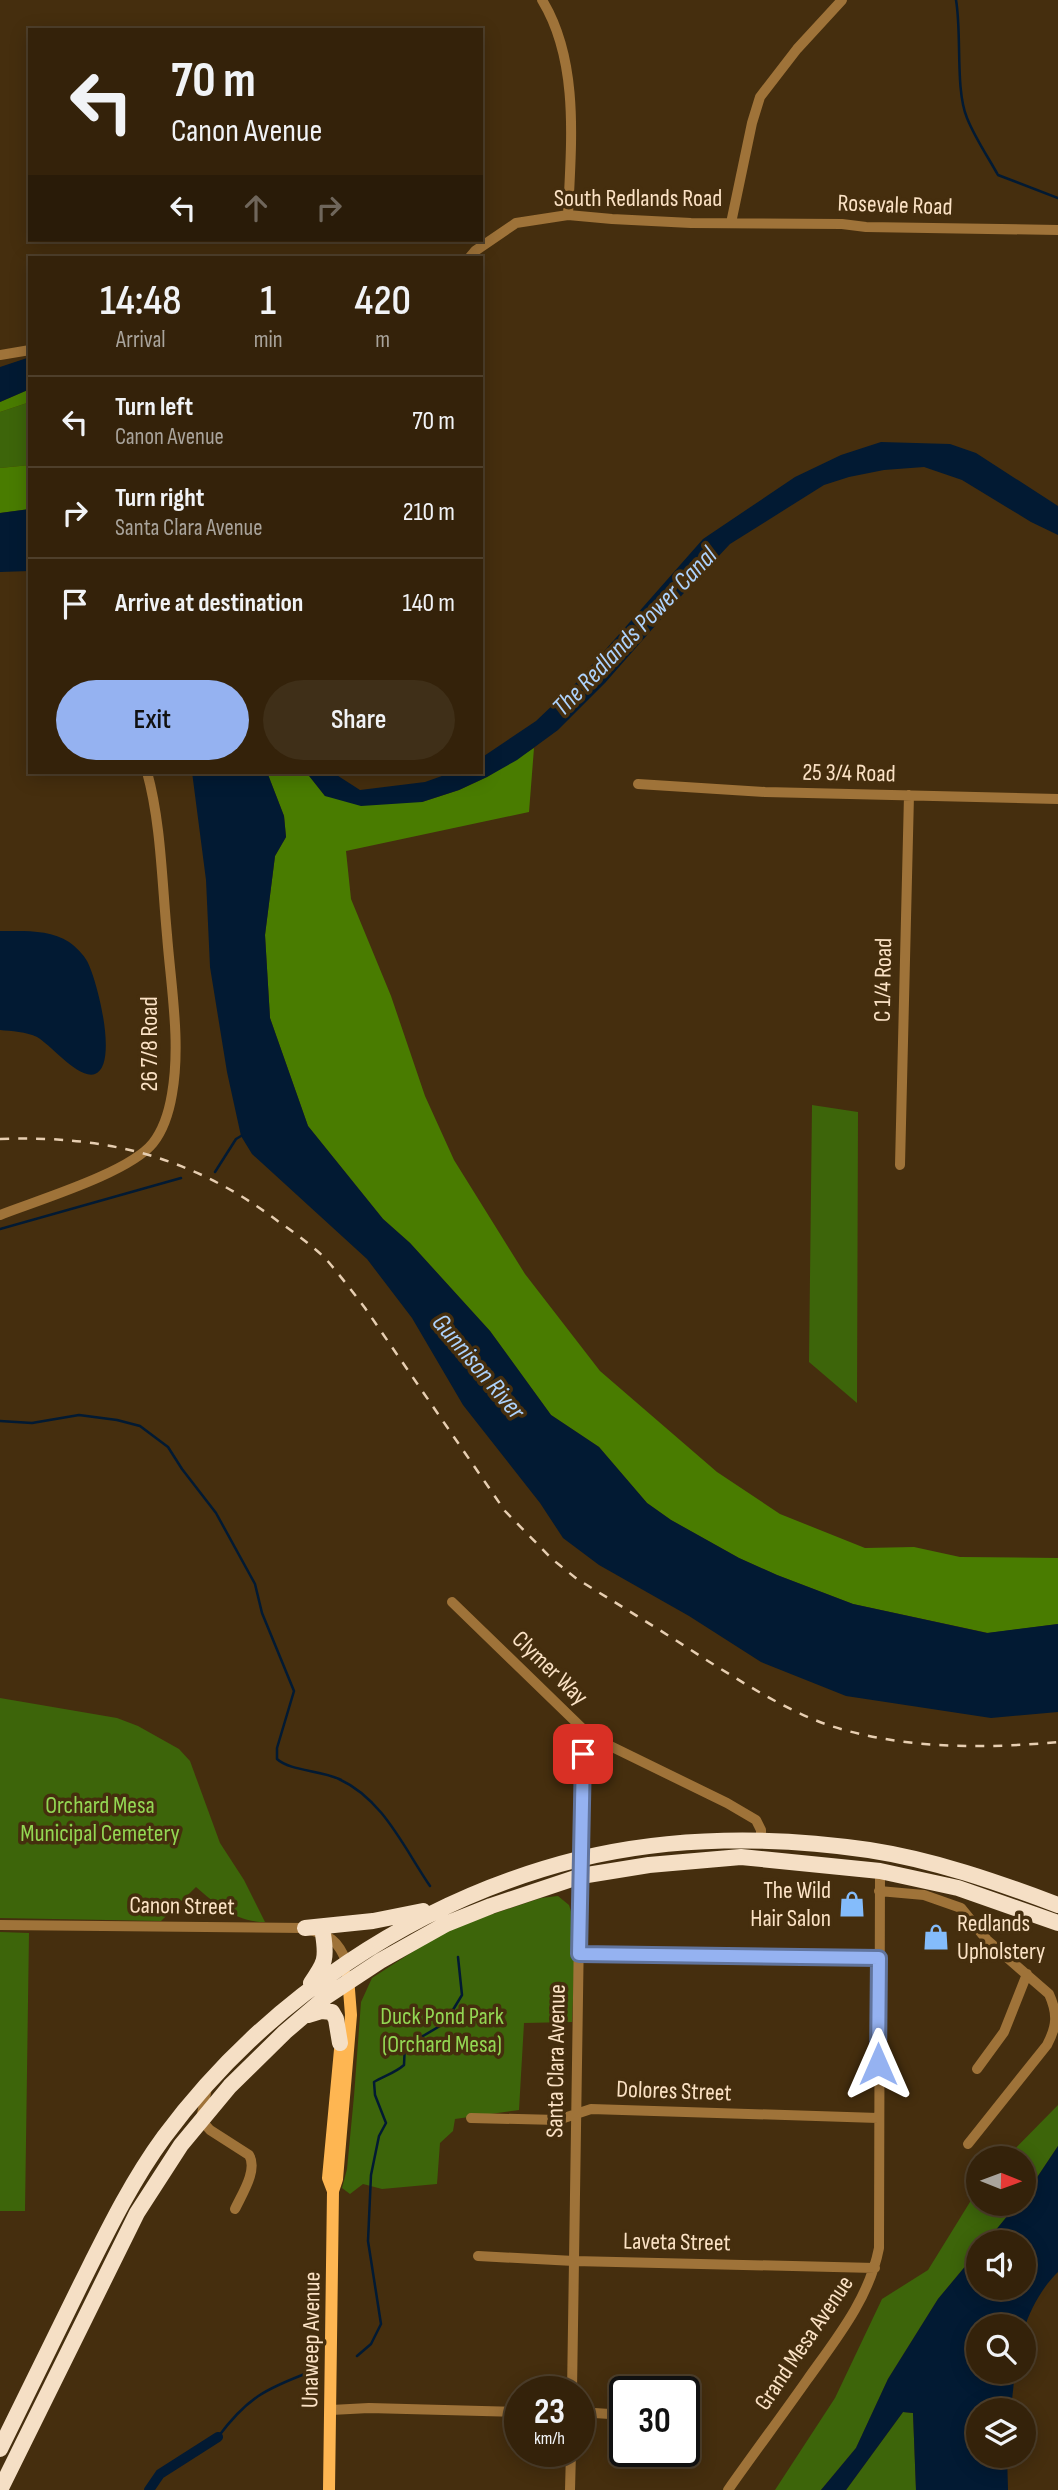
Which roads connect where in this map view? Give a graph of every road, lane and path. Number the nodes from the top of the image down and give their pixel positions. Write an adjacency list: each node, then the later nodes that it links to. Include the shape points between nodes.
1 (542, 0): 3 (street, via 570,82)
2 (842, 0): 4 (street, South Redlands Road, via 760,97)
3 (568, 215): 4 (street, South Redlands Road); 6 (street, South Redlands Road, via 516,223)
4 (732, 223): 5 (street, Rosevale Road)
5 (1058, 230)
6 (471, 256)
7 (28, 350): 8 (street)
8 (0, 355)
9 (147, 774): 14 (street, 26 7/8 Road, via 152,790 174,1026 175,1065 167,1117 152,1144 132,1162)
10 (638, 784): 11 (street, 25 3/4 Road)
11 (909, 795): 12 (street, 25 3/4 Road); 13 (street, C 1/4 Road)
12 (1058, 799)
13 (900, 1165)
14 (0, 1215)
15 (452, 1602): 16 (street, Clymer Way)
16 (584, 1730): 18 (street, Clymer Way, via 756,1821); 21 (street, Santa Clara Avenue)
17 (733, 1840): 18 (highway); 21 (highway, via 646,1847); 23 (highway, via 724,1846 597,1862)
18 (761, 1841): 19 (highway)
19 (871, 1851): 20 (highway, via 858,1858 751,1849); 26 (highway, via 986,1878)
20 (741, 1857): 22 (highway); 23 (highway)
21 (581, 1859): 23 (street, Santa Clara Avenue); 25 (highway)
22 (880, 1871): 24 (street, Grand Mesa Avenue); 26 (highway, via 904,1864 1044,1906); 27 (highway, via 958,1888)
23 (581, 1876): 31 (street, Santa Clara Avenue); 35 (highway, via 446,1924)
24 (879, 1891): 32 (street, Grand Mesa Avenue); 34 (street, via 924,1895 961,1908 987,1940)
25 (446, 1906): 29 (highway, via 373,1921); 33 (highway)
26 (1058, 1906)
27 (1058, 1923)
28 (0, 1925): 29 (street, Canon Street)
29 (305, 1928): 30 (street, Canon Street)
30 (323, 1934): 33 (street, via 338,1944); 36 (highway, via 327,1956)
31 (579, 1954): 32 (street); 42 (street, Santa Clara Avenue)
32 (879, 1958): 44 (street, Grand Mesa Avenue)
33 (347, 1963): 35 (main road, Unaweep Avenue); 36 (highway)
34 (1027, 1974): 40 (street, via 1004,2032); 46 (street, via 1049,1994 1058,2019 1056,2029)
35 (348, 1982): 37 (main road, Unaweep Avenue); 38 (highway)
36 (302, 1996): 41 (highway, via 259,2031)
37 (348, 2000): 39 (main road, Unaweep Avenue); 47 (main road, Unaweep Avenue, via 351,2015 338,2179)
38 (302, 2017): 39 (highway, via 332,2012); 45 (highway)
39 (341, 2043): 47 (main road, Unaweep Avenue, via 328,2178)
40 (977, 2069)
41 (207, 2086): 45 (street); 55 (highway, via 165,2136 121,2205)
42 (576, 2114): 43 (street, Dolores Street, via 558,2120); 44 (street, Dolores Street, via 591,2109); 50 (street, Santa Clara Avenue)
43 (471, 2118)
44 (878, 2118): 51 (street, Grand Mesa Avenue, via 879,2248)
45 (201, 2120): 48 (street, via 253,2161); 57 (highway, via 137,2213)
46 (968, 2144)
47 (333, 2191): 53 (main road, Unaweep Avenue)
48 (235, 2208)
49 (478, 2256): 50 (street, Laveta Street)
50 (574, 2261): 51 (street, Laveta Street); 52 (street, Santa Clara Avenue)
51 (875, 2268): 60 (street, Grand Mesa Avenue, via 866,2292 837,2337)
52 (572, 2376)
53 (331, 2410): 54 (street); 58 (main road, Unaweep Avenue)
54 (504, 2412)
55 (0, 2449)
56 (571, 2467): 59 (street)
57 (0, 2490)
58 (329, 2490)
59 (570, 2490)
60 (727, 2490)

